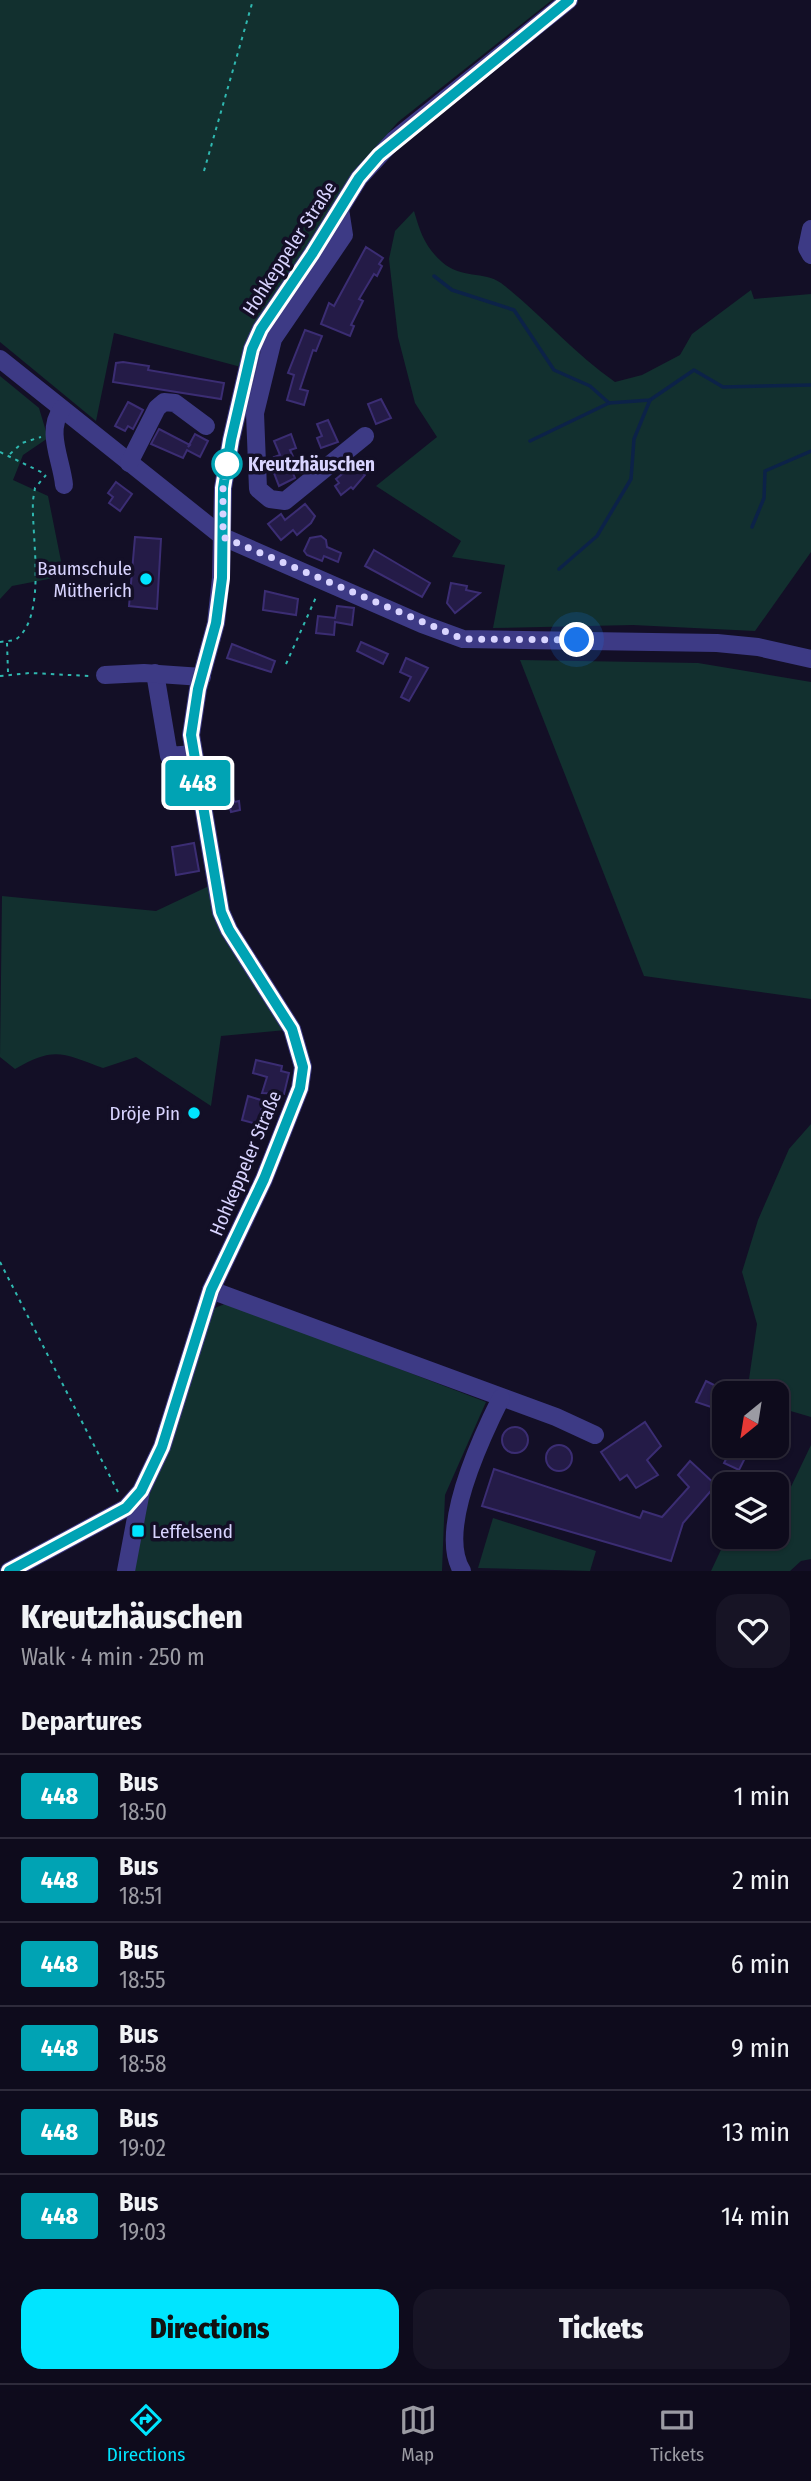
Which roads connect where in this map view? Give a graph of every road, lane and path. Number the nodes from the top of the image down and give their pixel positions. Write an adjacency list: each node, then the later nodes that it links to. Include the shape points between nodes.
1 (253, 0): 3 (path)
2 (569, 0): 4 (street, Hohkeppeler Straße, via 394,140 359,178)
3 (204, 171)
4 (340, 209): 11 (street, via 344,235 273,339 255,414 258,489 270,499 285,501); 16 (street, Hohkeppeler Straße, via 271,311 252,349 223,488)
5 (811, 229): 6 (street, via 807,248)
6 (811, 256)
7 (0, 359): 8 (street)
8 (62, 409): 10 (street); 14 (street)
9 (206, 426): 14 (street, via 174,403 164,402)
10 (55, 432): 13 (path, via 22,443); 15 (street)
11 (365, 436)
12 (0, 452): 13 (path)
13 (9, 455): 19 (path, via 47,474 35,488 33,500 35,578 27,626 22,635)
14 (129, 463): 16 (street)
15 (64, 485)
16 (223, 537): 17 (street); 26 (street, Hohkeppeler Straße, via 216,623)
17 (324, 582): 20 (street, via 463,639 717,643); 21 (path)
18 (0, 642): 19 (path)
19 (7, 642): 23 (path)
20 (811, 659)
21 (286, 664)
22 (155, 673): 24 (street); 26 (street); 27 (street, via 169,756)
23 (8, 674): 24 (path); 25 (path)
24 (104, 675)
25 (0, 676)
26 (202, 677): 27 (street, Hohkeppeler Straße, via 193,717)
27 (193, 754): 29 (street, Hohkeppeler Straße, via 221,912 292,1029 303,1067 300,1088 264,1179)
28 (0, 1262): 33 (path)
29 (211, 1290): 30 (street); 32 (street, Hohkeppeler Straße, via 162,1447)
30 (501, 1398): 31 (street); 36 (street, via 476,1447 461,1494 456,1539)
31 (596, 1435)
32 (141, 1491): 33 (street, Hohkeppeler Straße); 35 (street)
33 (126, 1508): 34 (street, Hohkeppeler Straße)
34 (9, 1571)
35 (126, 1571)
36 (461, 1571)

